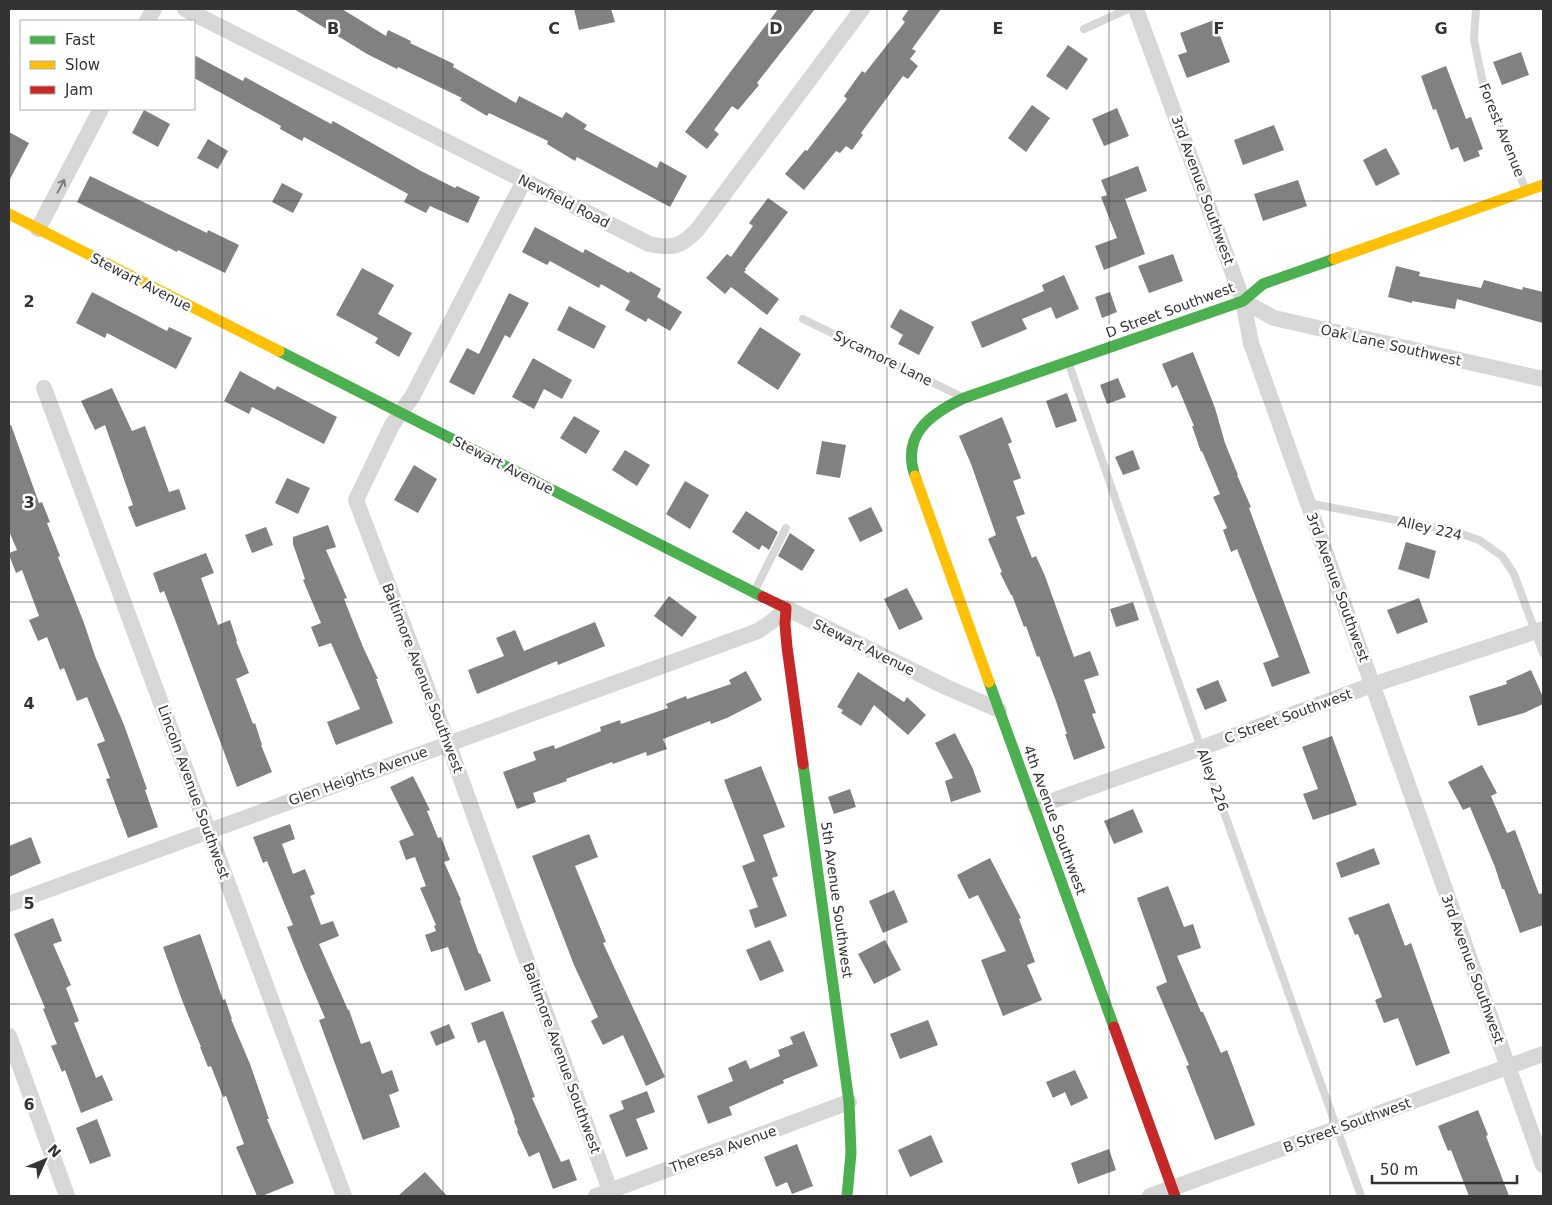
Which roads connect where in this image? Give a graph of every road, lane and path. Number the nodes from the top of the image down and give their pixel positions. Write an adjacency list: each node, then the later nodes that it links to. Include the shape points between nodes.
1 (154, 9): 7 (street)
2 (185, 9): 10 (street, Newfield Road)
3 (862, 9): 10 (street, Newfield Road, via 698,229 676,246 649,244)
4 (1128, 9): 8 (lane)
5 (1136, 9): 16 (street, 3rd Avenue Southwest)
6 (1476, 9): 12 (lane, Forest Avenue, via 1474,40 1484,93)
7 (148, 20)
8 (1084, 29)
9 (100, 110): 15 (street, one-way to 9)
10 (524, 181): 22 (street, Baltimore Avenue Southwest)
11 (1543, 185): 12 (street, D Street Southwest)
12 (1527, 190): 13 (lane); 16 (street, D Street Southwest, via 1263,284)
13 (1543, 196)
14 (9, 214): 15 (street, Stewart Avenue)
15 (38, 229): 22 (street, Stewart Avenue)
16 (1243, 300): 18 (street, D Street Southwest); 19 (street, Oak Lane Southwest, via 1274,318); 24 (street, 3rd Avenue Southwest, via 1251,343)
17 (802, 319): 21 (lane, Sycamore Lane)
18 (1068, 362): 21 (street, D Street Southwest); 33 (lane, Alley 226)
19 (1543, 380)
20 (44, 388): 35 (street, Lincoln Avenue Southwest)
21 (964, 398): 23 (street, D Street Southwest, via 943,407 925,421)
22 (401, 413): 26 (street, Stewart Avenue); 32 (street, Baltimore Avenue Southwest, via 356,500)
23 (911, 452): 31 (street, 4th Avenue Southwest, via 916,479)
24 (1308, 503): 28 (lane, Alley 224, via 1453,531 1479,540 1502,556 1514,574); 30 (street, 3rd Avenue Southwest)
25 (786, 528): 26 (lane)
26 (755, 592): 27 (street, Stewart Avenue)
27 (786, 608): 31 (street, Stewart Avenue); 32 (street, Glen Heights Avenue, via 758,631); 40 (street, 5th Avenue Southwest, via 784,624)
28 (1539, 630): 29 (lane, Alley 224); 30 (street, C Street Southwest)
29 (1543, 653)
30 (1372, 685): 33 (street, C Street Southwest); 39 (street, 3rd Avenue Southwest)
31 (999, 710): 34 (street, 4th Avenue Southwest)
32 (448, 744): 35 (street, Glen Heights Avenue); 44 (street, Baltimore Avenue Southwest)
33 (1201, 748): 34 (street, C Street Southwest); 41 (lane, Alley 226)
34 (1034, 807): 43 (street, 4th Avenue Southwest)
35 (208, 830): 36 (street, Glen Heights Avenue); 46 (street, Lincoln Avenue Southwest)
36 (9, 904)
37 (9, 1036): 45 (street)
38 (1543, 1054): 39 (street, B Street Southwest)
39 (1508, 1066): 41 (street, B Street Southwest); 42 (street, 3rd Avenue Southwest)
40 (849, 1102): 44 (street, Theresa Avenue); 47 (street, 5th Avenue Southwest, via 851,1153)
41 (1337, 1128): 43 (street, B Street Southwest); 49 (lane, Alley 226)
42 (1543, 1165)
43 (1173, 1192): 48 (street, B Street Southwest)
44 (606, 1194)
45 (67, 1196)
46 (344, 1196)
47 (847, 1196)
48 (1150, 1196)
49 (1361, 1196)

